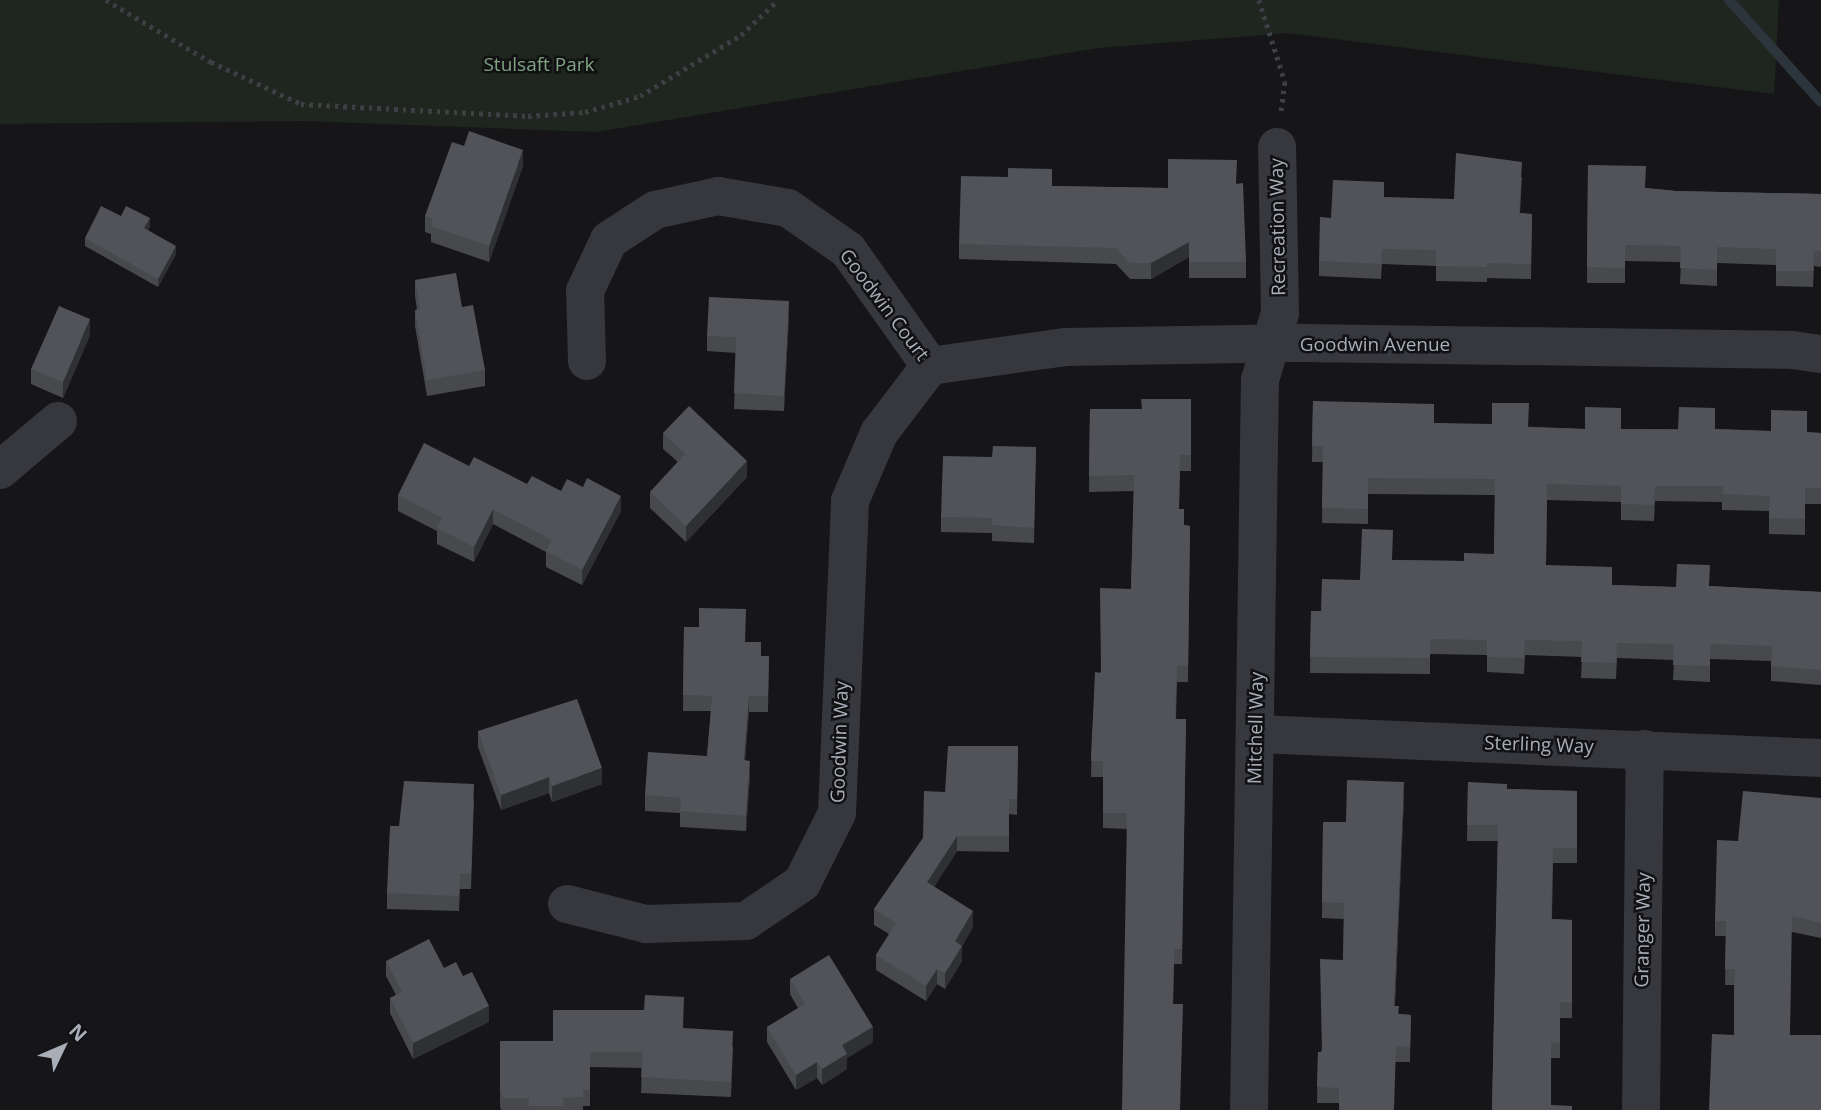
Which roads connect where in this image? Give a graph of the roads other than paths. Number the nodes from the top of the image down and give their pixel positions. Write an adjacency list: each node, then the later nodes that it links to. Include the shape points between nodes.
1 (1277, 147): 2 (street, Recreation Way, via 1280,313)
2 (1268, 346): 3 (street, Goodwin Avenue, via 1792,350); 5 (street, Goodwin Avenue, via 1065,347); 8 (street, Mitchell Way, via 1260,380)
3 (1821, 355)
4 (587, 361): 5 (street, Goodwin Court, via 585,291 609,240 655,210 718,196 788,208 848,250)
5 (930, 366): 11 (street, Goodwin Way, via 879,433 850,501 837,813 802,883 746,921 646,924)
6 (58, 421): 7 (street)
7 (0, 471)
8 (1256, 734): 9 (street, Sterling Way); 12 (street, Mitchell Way)
9 (1645, 749): 10 (street, Sterling Way); 13 (street, Granger Way)
10 (1821, 758)
11 (566, 904)
12 (1249, 1110)
13 (1641, 1110)

